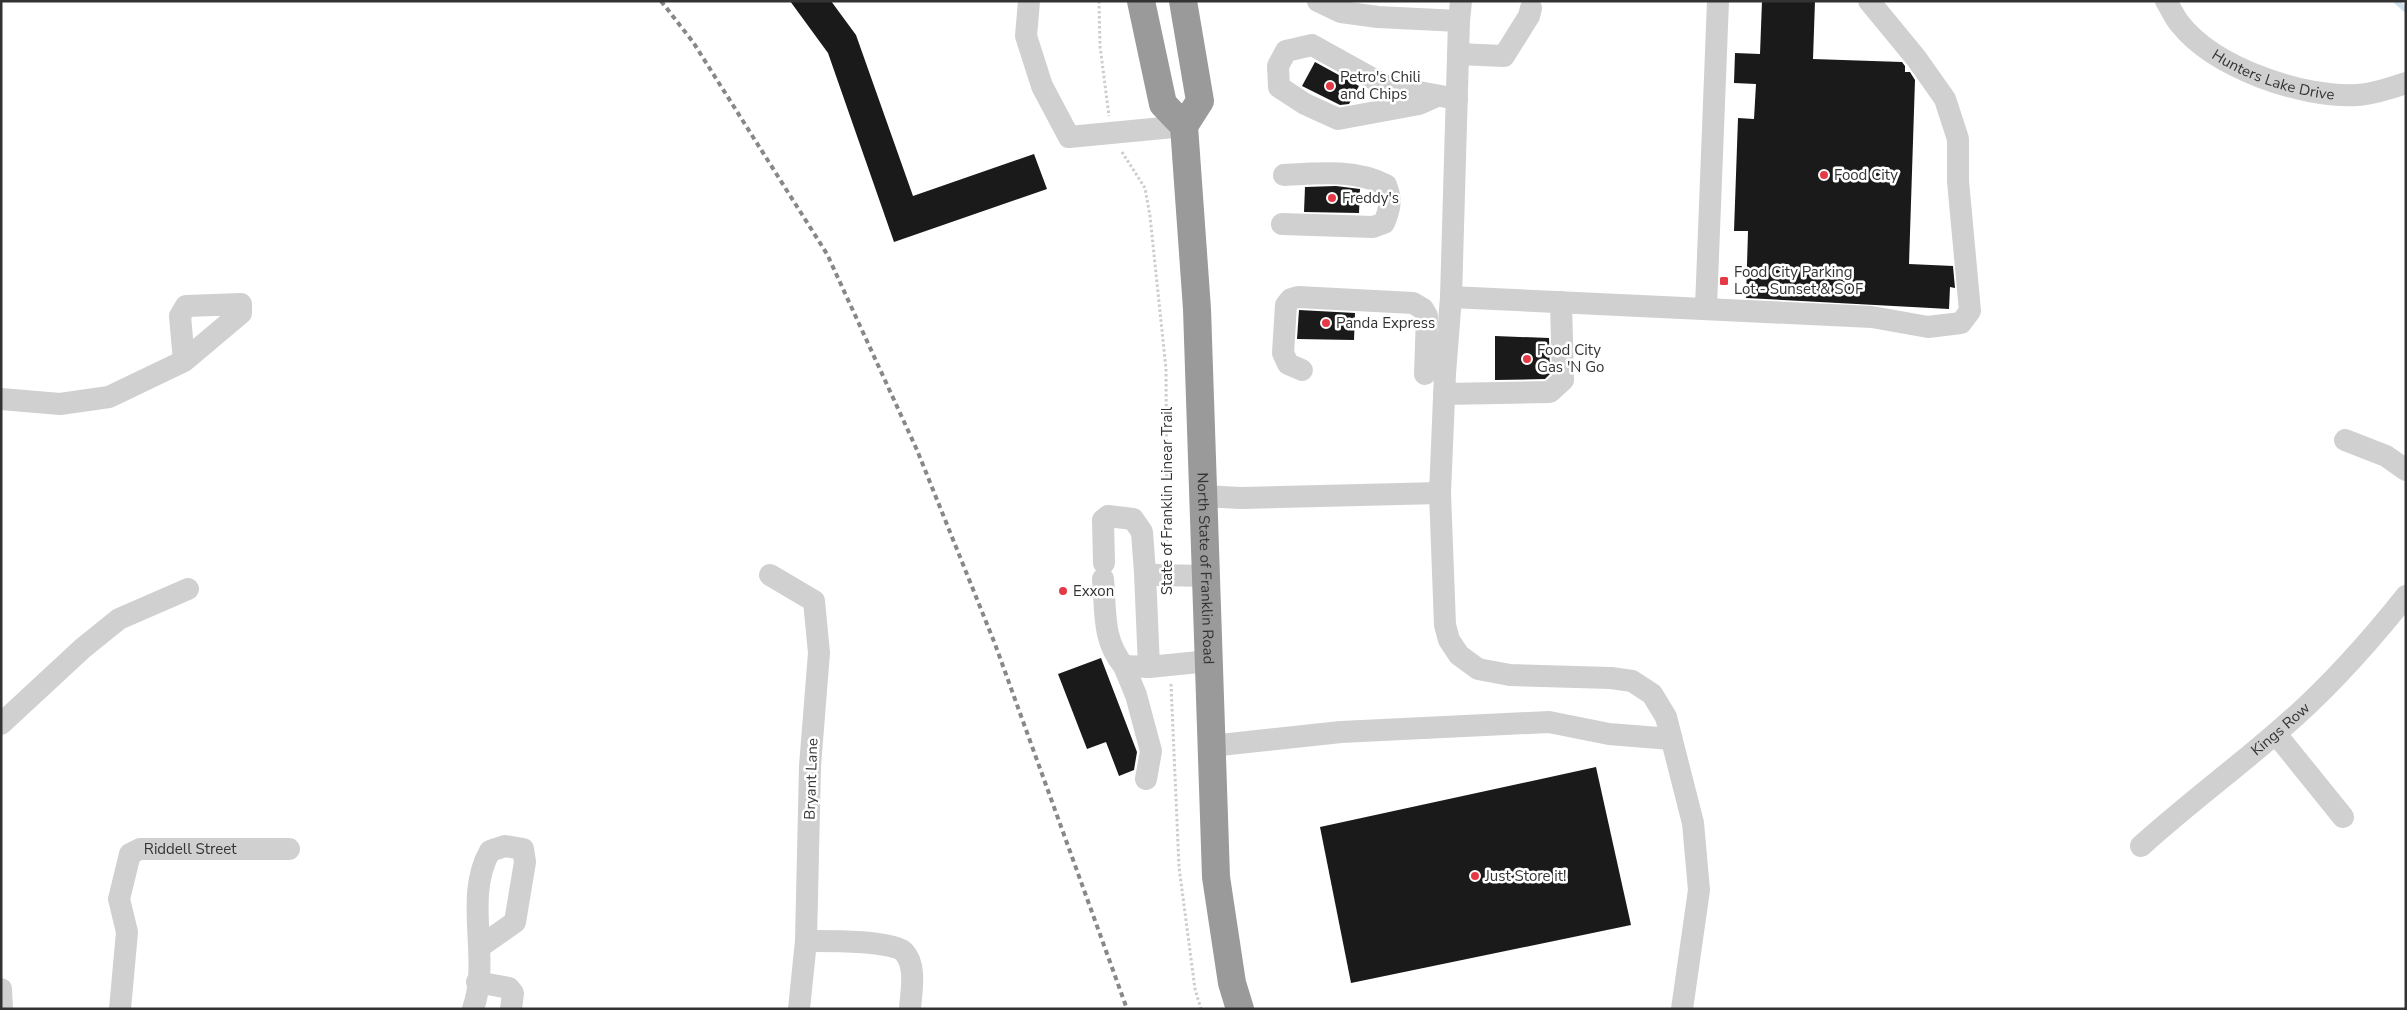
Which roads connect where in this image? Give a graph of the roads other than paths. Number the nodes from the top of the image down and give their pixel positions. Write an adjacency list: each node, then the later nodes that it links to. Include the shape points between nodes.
1 (1029, 1): 17 (street, via 1026,36 1042,86 1069,137)
2 (1141, 1): 17 (highway, via 1162,104)
3 (1183, 1): 13 (highway)
4 (1193, 1): 13 (highway)
5 (1318, 1): 12 (street, via 1341,12 1378,17)
6 (1343, 1): 7 (street)
7 (1350, 1)
8 (1718, 1): 22 (street)
9 (1869, 1): 22 (street, via 1945,99 1956,131 1970,311 1961,323 1928,327 1872,316)
10 (2166, 1): 15 (street, Hunters Lake Drive, via 2180,24 2197,40 2247,73 2327,94 2358,95)
11 (1531, 8): 14 (street, via 1504,56)
12 (1460, 11): 14 (street)
13 (1191, 48): 17 (highway, via 1200,101)
14 (1458, 54): 16 (street)
15 (2406, 83)
16 (1447, 98): 16 (street, via 1386,86 1312,45 1286,50 1278,66 1280,88 1305,104 1338,118); 20 (street)
17 (1184, 126): 31 (highway, North State of Franklin Road, via 1198,308)
18 (1284, 175): 19 (street, via 1358,175 1386,185 1390,211 1384,222 1373,227)
19 (1282, 224)
20 (1451, 297): 21 (street); 26 (street)
21 (1561, 302): 22 (street); 26 (street, via 1563,380 1550,392)
22 (1706, 307)
23 (184, 362): 27 (street, via 110,397 60,404)
24 (1302, 370): 25 (street, via 1288,364 1283,353 1286,305 1298,297 1413,303 1423,308 1427,316)
25 (1425, 374)
26 (1444, 394): 30 (street)
27 (1, 399)
28 (2344, 440): 29 (street, via 2386,456)
29 (2406, 470)
30 (1440, 493): 31 (street); 42 (street, via 1445,624 1449,640 1459,655 1478,668 1510,675 1632,681 1652,694 1666,717)
31 (1203, 496): 34 (highway, North State of Franklin Road)
32 (1145, 573): 34 (street); 38 (street, via 1142,532 1133,519 1108,516 1103,520 1108,636 1112,653); 39 (street)
33 (770, 576): 48 (street, Bryant Lane, via 814,601 819,653 810,766)
34 (1206, 576): 37 (highway, North State of Franklin Road)
35 (188, 589): 40 (street, via 119,619)
36 (2406, 596): 41 (street, Kings Row, via 2338,674)
37 (1209, 662): 39 (street); 43 (highway, North State of Franklin Road)
38 (1124, 666): 39 (street); 44 (street, via 1136,695 1151,751)
39 (1160, 666)
40 (1, 724)
41 (2276, 734): 45 (street); 46 (street, Kings Row)
42 (1671, 739): 43 (street, via 1609,734 1549,722 1341,732); 59 (street, via 1692,823 1699,890)
43 (1211, 746): 58 (highway, North State of Franklin Road, via 1216,877 1232,983)
44 (1146, 778)
45 (2343, 817)
46 (2141, 846)
47 (289, 850): 53 (street, Riddell Street, via 140,849 130,854 119,898 127,932)
48 (806, 941): 56 (street, Bryant Lane); 57 (street, via 895,946 904,953 912,971)
49 (481, 946): 50 (street)
50 (477, 982): 54 (street); 55 (street, via 509,988 513,993)
51 (1, 989): 52 (street)
52 (2, 1009)
53 (120, 1009)
54 (473, 1009)
55 (511, 1009)
56 (798, 1009)
57 (910, 1009)
58 (1240, 1009)
59 (1682, 1009)

